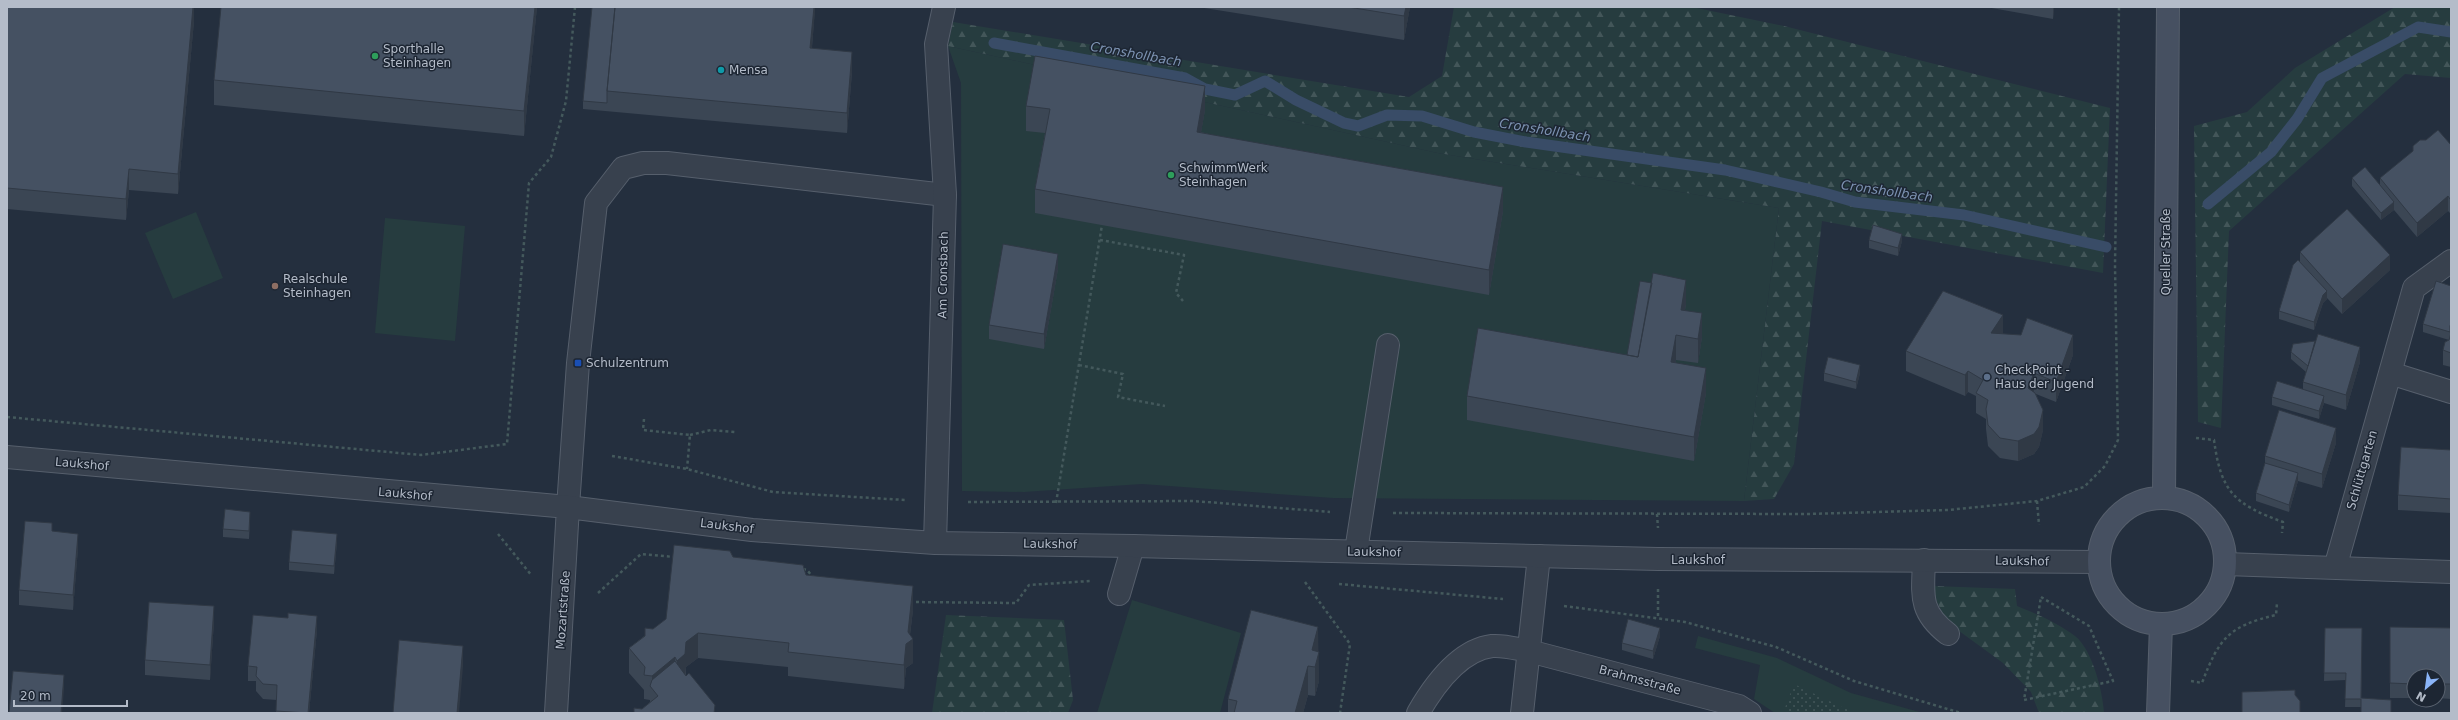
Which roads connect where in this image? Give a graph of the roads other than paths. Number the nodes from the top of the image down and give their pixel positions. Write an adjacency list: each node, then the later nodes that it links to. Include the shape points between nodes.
1 (944, 7): 3 (street, Am Cronsbach, via 936,44)
2 (2168, 7): 9 (main road, Queller Straße)
3 (945, 195): 10 (street, Mozartstraße, via 667,163 643,163 623,168 596,203 578,363); 11 (street, Am Cronsbach)
4 (2451, 261): 6 (street, Schlüttgarten, via 2414,288)
5 (1388, 345): 13 (street)
6 (2390, 373): 7 (street); 18 (street, Schlüttgarten)
7 (2451, 392)
8 (7, 457): 10 (street, Laukshof)
9 (2164, 497): 16 (main road, via 2136,503 2117,515 2107,528 2100,545); 17 (main road, via 2181,500 2196,507 2209,518 2218,531 2224,547)
10 (568, 508): 11 (street, Laukshof, via 752,530); 24 (street, Mozartstraße)
11 (935, 543): 12 (street, Laukshof)
12 (1133, 546): 13 (street, Laukshof); 20 (street)
13 (1356, 551): 14 (street, Laukshof)
14 (1539, 556): 15 (street, Laukshof, via 1665,560); 23 (street)
15 (1924, 560): 16 (street, Laukshof); 22 (street, via 1925,610 1934,623)
16 (2098, 562): 21 (main road, via 2100,578 2117,606 2130,616 2145,622)
17 (2226, 564): 18 (street); 21 (main road, via 2223,580 2206,607 2177,623)
18 (2335, 568): 19 (street)
19 (2451, 572)
20 (1121, 586)
21 (2161, 624): 28 (main road)
22 (1948, 634)
23 (1529, 652): 25 (street, Brahmsstraße, via 1492,646 1474,652 1444,677); 26 (street); 27 (street, Brahmsstraße, via 1738,706)
24 (556, 713)
25 (1418, 713)
26 (1522, 713)
27 (1750, 713)
28 (2158, 713)

